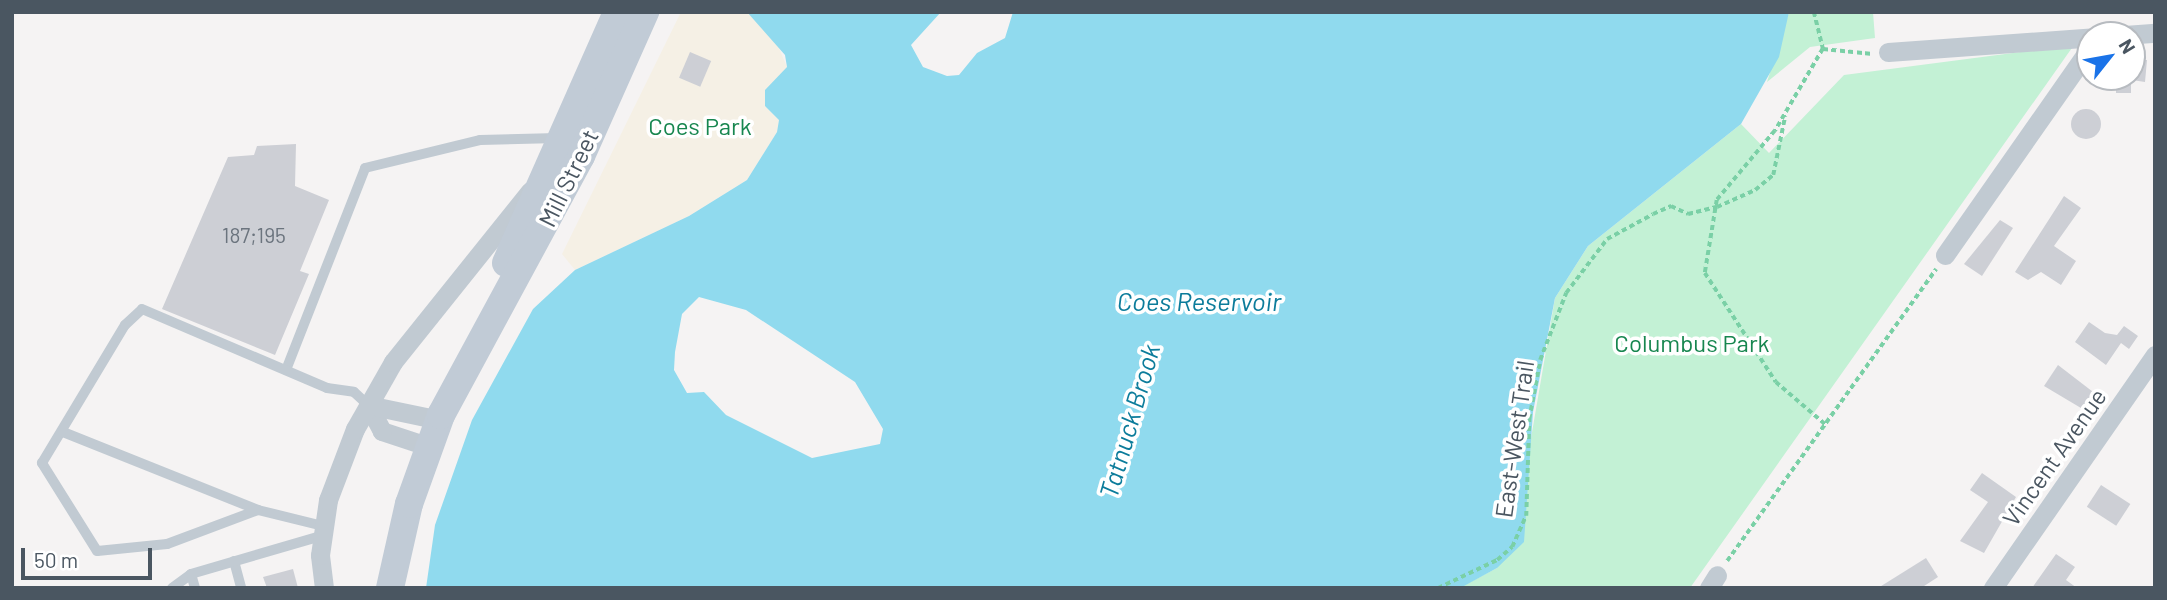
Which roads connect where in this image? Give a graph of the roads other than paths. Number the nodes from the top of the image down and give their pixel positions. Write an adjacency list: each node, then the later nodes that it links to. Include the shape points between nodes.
1 (617, 12): 6 (main road, Mill Street)
2 (645, 12): 9 (main road, Mill Street, via 581,156 515,285)
3 (2076, 40): 4 (street)
4 (1888, 52)
5 (2076, 68): 8 (street)
6 (562, 138): 7 (main road, Mill Street); 11 (lane, via 480,140 365,168)
7 (551, 164): 9 (main road, Mill Street); 12 (street, via 407,343)
8 (1945, 256)
9 (479, 338): 13 (main road, Mill Street)
10 (2155, 355): 25 (street, Vincent Avenue)
11 (286, 370): 12 (lane, via 354,392); 14 (lane, via 142,309 125,325)
12 (368, 405): 13 (street); 15 (street, via 383,431); 17 (street)
13 (439, 420): 15 (main road, Mill Street)
14 (63, 432): 16 (lane); 16 (lane, via 42,463 97,551 167,544)
15 (430, 447): 24 (main road, Mill Street)
16 (258, 510): 17 (lane)
17 (323, 531): 18 (lane); 23 (street)
18 (234, 561): 19 (lane); 22 (lane)
19 (191, 574): 20 (lane); 21 (lane)
20 (172, 588)
21 (195, 588)
22 (241, 588)
23 (324, 588)
24 (390, 588)
25 (1993, 588)

